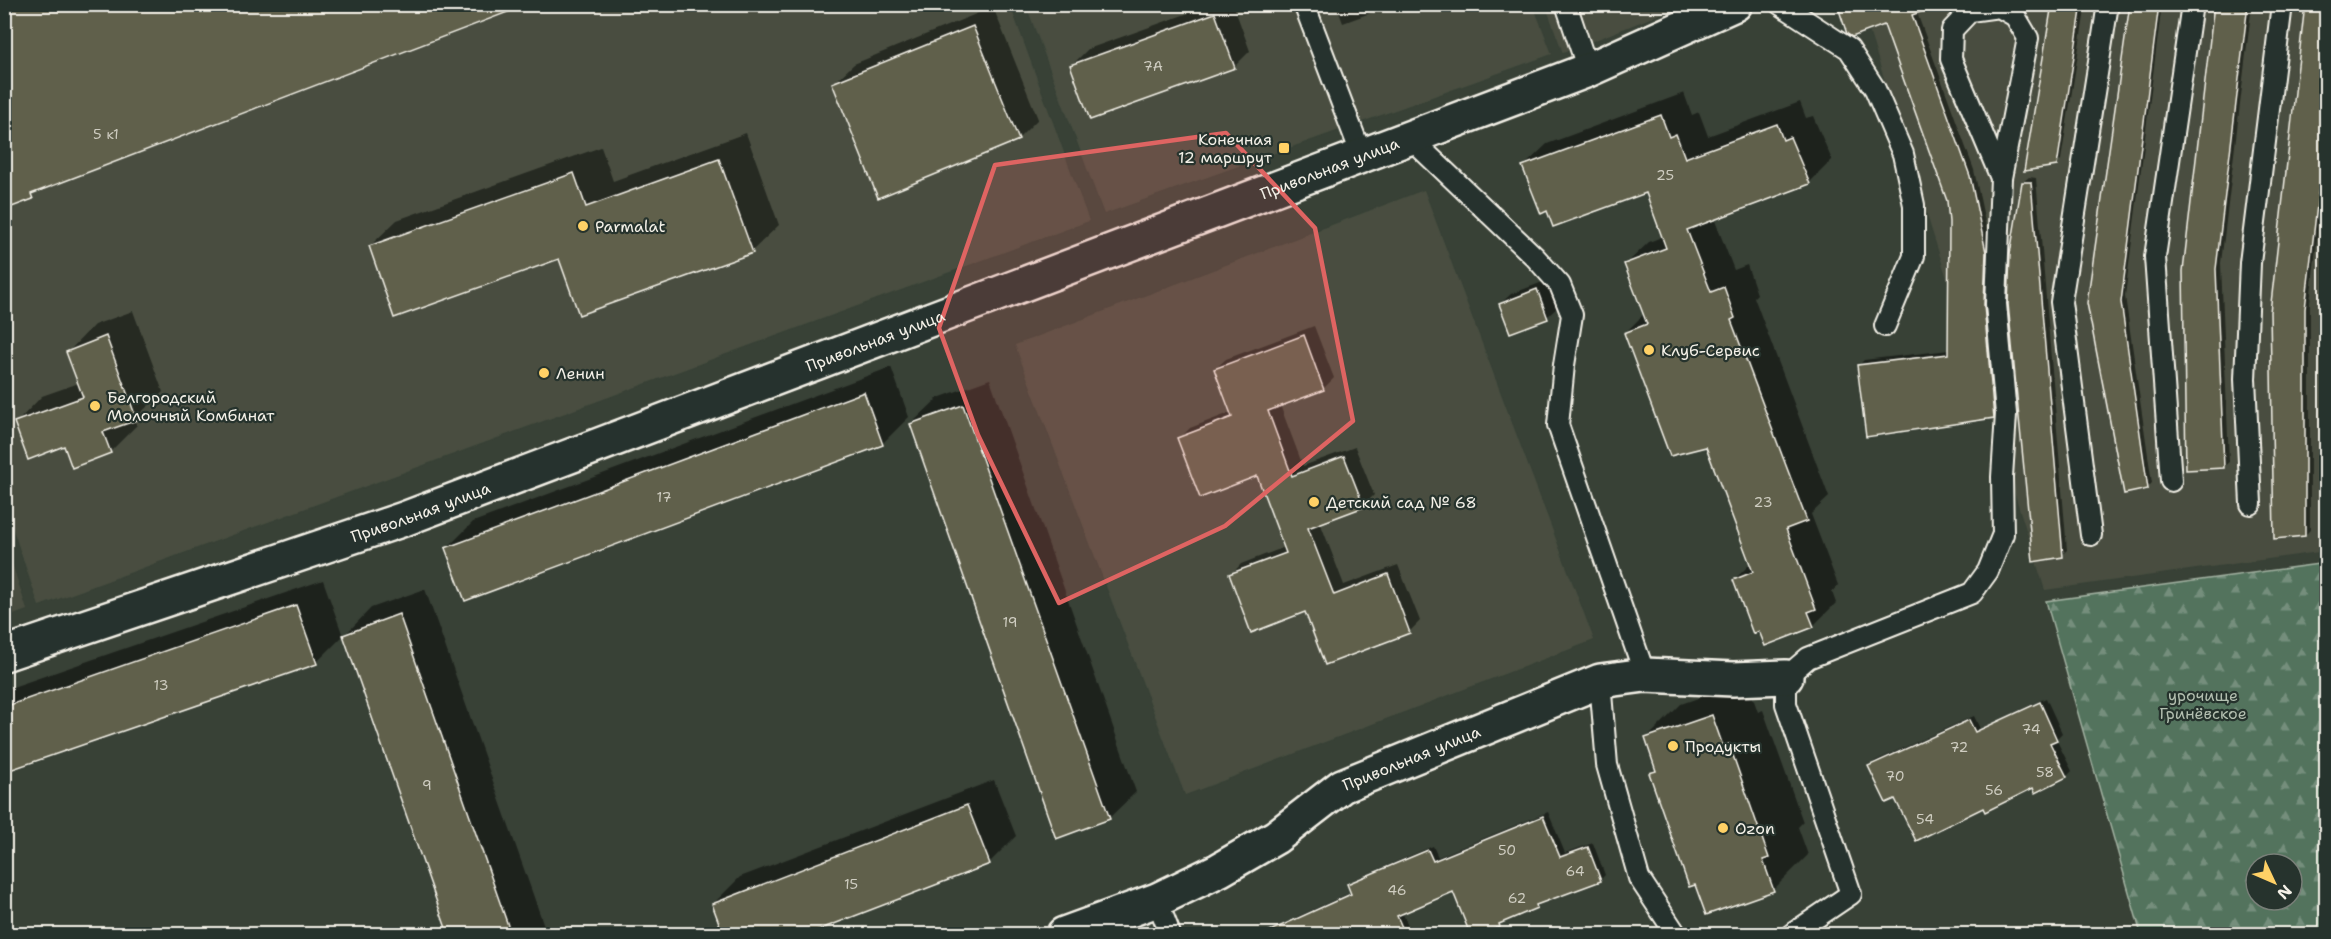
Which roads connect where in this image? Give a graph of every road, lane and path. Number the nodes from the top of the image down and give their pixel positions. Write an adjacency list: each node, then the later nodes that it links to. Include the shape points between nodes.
1 (1304, 4): 10 (lane)
2 (1566, 4): 8 (lane)
3 (1735, 4): 8 (street, Привольная улица)
4 (1780, 4): 12 (lane, via 1849,49 1875,89 1903,154 1914,205 1914,256)
5 (2108, 4): 15 (lane, via 2061,302)
6 (2192, 4): 13 (lane, via 2155,257)
7 (2282, 4): 14 (lane, via 2250,263 2245,379)
8 (1588, 70): 9 (street, Привольная улица)
9 (1410, 138): 10 (street, Привольная улица); 17 (lane, via 1535,256 1560,285 1572,315 1558,425)
10 (1362, 156): 16 (street, Привольная улица, via 404,519)
11 (2001, 178): 11 (lane, via 2028,38 2015,16 1999,7 1970,11 1952,30 1951,59); 18 (lane, via 1996,304 2006,414 2003,534 1988,571 1972,593 1808,658)
12 (1885, 326)
13 (2171, 481)
14 (2251, 504)
15 (2091, 535)
16 (4, 654)
17 (1645, 675): 18 (street, Привольная улица); 19 (street, Привольная улица)
18 (1786, 677): 24 (lane, via 1786,704 1851,894)
19 (1600, 681): 20 (street, Привольная улица, via 1342,786 1276,837); 23 (lane, via 1607,765 1639,878)
20 (1157, 900): 21 (street, Привольная улица); 22 (lane)
21 (1064, 934)
22 (1170, 934)
23 (1676, 934)
24 (1792, 934)

